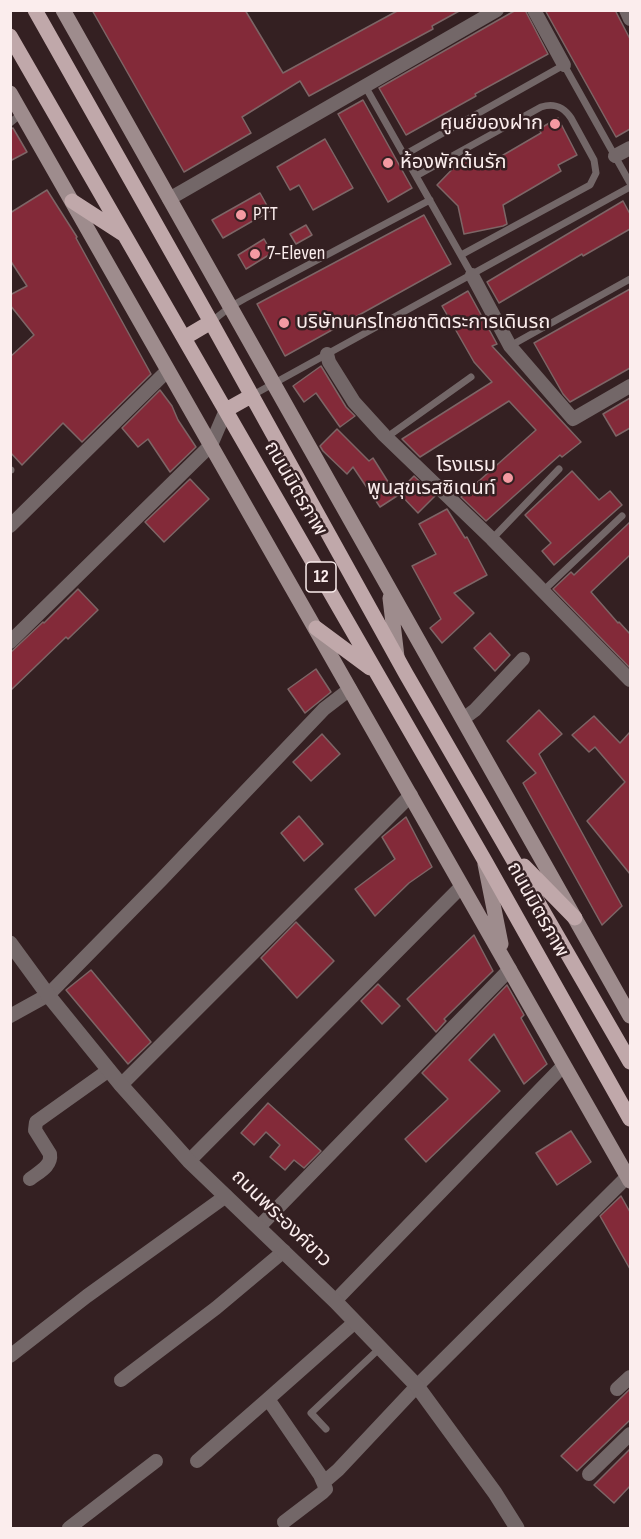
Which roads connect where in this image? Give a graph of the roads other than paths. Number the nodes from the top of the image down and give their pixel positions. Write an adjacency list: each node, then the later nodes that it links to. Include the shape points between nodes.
1 (35, 10): 25 (main road, ถนนมิตรภาพ / 12)
2 (63, 10): 17 (main road)
3 (497, 10): 9 (street)
4 (534, 10): 8 (street)
5 (626, 10): 6 (street)
6 (630, 19)
7 (10, 36): 20 (main road, ถนนมิตรภาพ / 12)
8 (564, 64): 13 (lane); 14 (lane)
9 (365, 86): 13 (lane); 17 (street)
10 (10, 93): 11 (main road)
11 (16, 118): 19 (main road)
12 (630, 148): 14 (street)
13 (404, 155): 15 (lane)
14 (615, 156): 16 (lane)
15 (416, 176): 18 (lane); 21 (lane, via 541,107 561,107 571,118 594,160 596,173 590,185)
16 (630, 185): 22 (lane)
17 (169, 199): 24 (main road)
18 (430, 200): 21 (lane); 24 (lane)
19 (72, 201): 20 (main road); 29 (main road)
20 (125, 236): 26 (main road, ถนนมิตรภาพ / 12)
21 (461, 255): 22 (lane)
22 (472, 275): 27 (street); 28 (lane)
23 (630, 279): 27 (lane)
24 (230, 308): 25 (lane); 31 (main road)
25 (211, 322): 26 (main road); 33 (main road, ถนนมิตรภาพ / 12)
26 (184, 338): 34 (main road, ถนนมิตรภาพ / 12)
27 (510, 346): 32 (street, via 573,419)
28 (327, 354): 31 (lane); 35 (street, via 354,402)
29 (168, 370): 36 (main road); 39 (street)
30 (471, 377): 35 (lane)
31 (273, 384): 33 (lane); 41 (main road)
32 (630, 386)
33 (251, 396): 34 (main road); 45 (main road, ถนนมิตรภาพ / 12)
34 (226, 410): 36 (street); 47 (main road, ถนนมิตรภาพ / 12)
35 (387, 438): 40 (street)
36 (211, 445): 43 (main road); 44 (street)
37 (559, 469): 40 (lane)
38 (622, 516): 42 (lane)
39 (10, 526)
40 (492, 539): 42 (street)
41 (389, 589): 45 (main road); 52 (main road)
42 (543, 591): 49 (street)
43 (315, 628): 47 (main road); 51 (main road)
44 (10, 642)
45 (397, 658): 48 (main road, ถนนมิตรภาพ / 12)
46 (523, 659): 52 (street)
47 (375, 671): 50 (main road, ถนนมิตรภาพ / 12)
48 (406, 674): 50 (main road); 54 (main road, ถนนมิตรภาพ / 12)
49 (630, 681)
50 (384, 686): 55 (main road, ถนนมิตรภาพ / 12)
51 (351, 689): 53 (main road); 60 (street, via 324,709)
52 (463, 719): 57 (main road)
53 (411, 795): 56 (main road); 66 (street)
54 (507, 849): 57 (main road); 63 (main road, ถนนมิตรภาพ / 12)
55 (484, 861): 59 (main road); 67 (main road, ถนนมิตรภาพ / 12)
56 (462, 886): 59 (main road); 68 (street)
57 (575, 918): 61 (main road)
58 (10, 943): 60 (street, ถนนพระองค์ขาว)
59 (507, 964): 64 (main road); 72 (street)
60 (48, 995): 62 (street); 65 (street, ถนนพระองค์ขาว)
61 (629, 1007)
62 (10, 1016)
63 (630, 1062)
64 (564, 1065): 69 (main road); 74 (street)
65 (109, 1070): 66 (street, ถนนพระองค์ขาว); 70 (street, via 36,1122 35,1130 51,1159)
66 (121, 1085): 68 (street, ถนนพระองค์ขาว)
67 (630, 1119)
68 (189, 1161): 71 (street, ถนนพระองค์ขาว)
69 (629, 1178): 80 (street)
70 (30, 1179)
71 (226, 1196): 72 (street, ถนนพระองค์ขาว); 77 (street)
72 (259, 1227): 73 (street, ถนนพระองค์ขาว)
73 (284, 1251): 74 (street, ถนนพระองค์ขาว); 79 (street)
74 (335, 1300): 75 (street, ถนนพระองค์ขาว)
75 (355, 1322): 76 (street, ถนนพระองค์ขาว); 82 (street)
76 (380, 1348): 80 (street, ถนนพระองค์ขาว); 83 (lane, via 311,1413)
77 (10, 1356)
78 (630, 1377): 81 (street)
79 (121, 1380)
80 (417, 1386): 88 (street); 91 (street, ถนนพระองค์ขาว)
81 (617, 1389)
82 (268, 1399): 86 (street); 88 (street)
83 (326, 1429)
84 (630, 1434): 87 (street)
85 (156, 1461): 90 (street)
86 (196, 1461)
87 (589, 1474)
88 (324, 1482): 89 (street, via 326,1489 322,1493)
89 (284, 1522)
90 (69, 1528)
91 (517, 1528)

